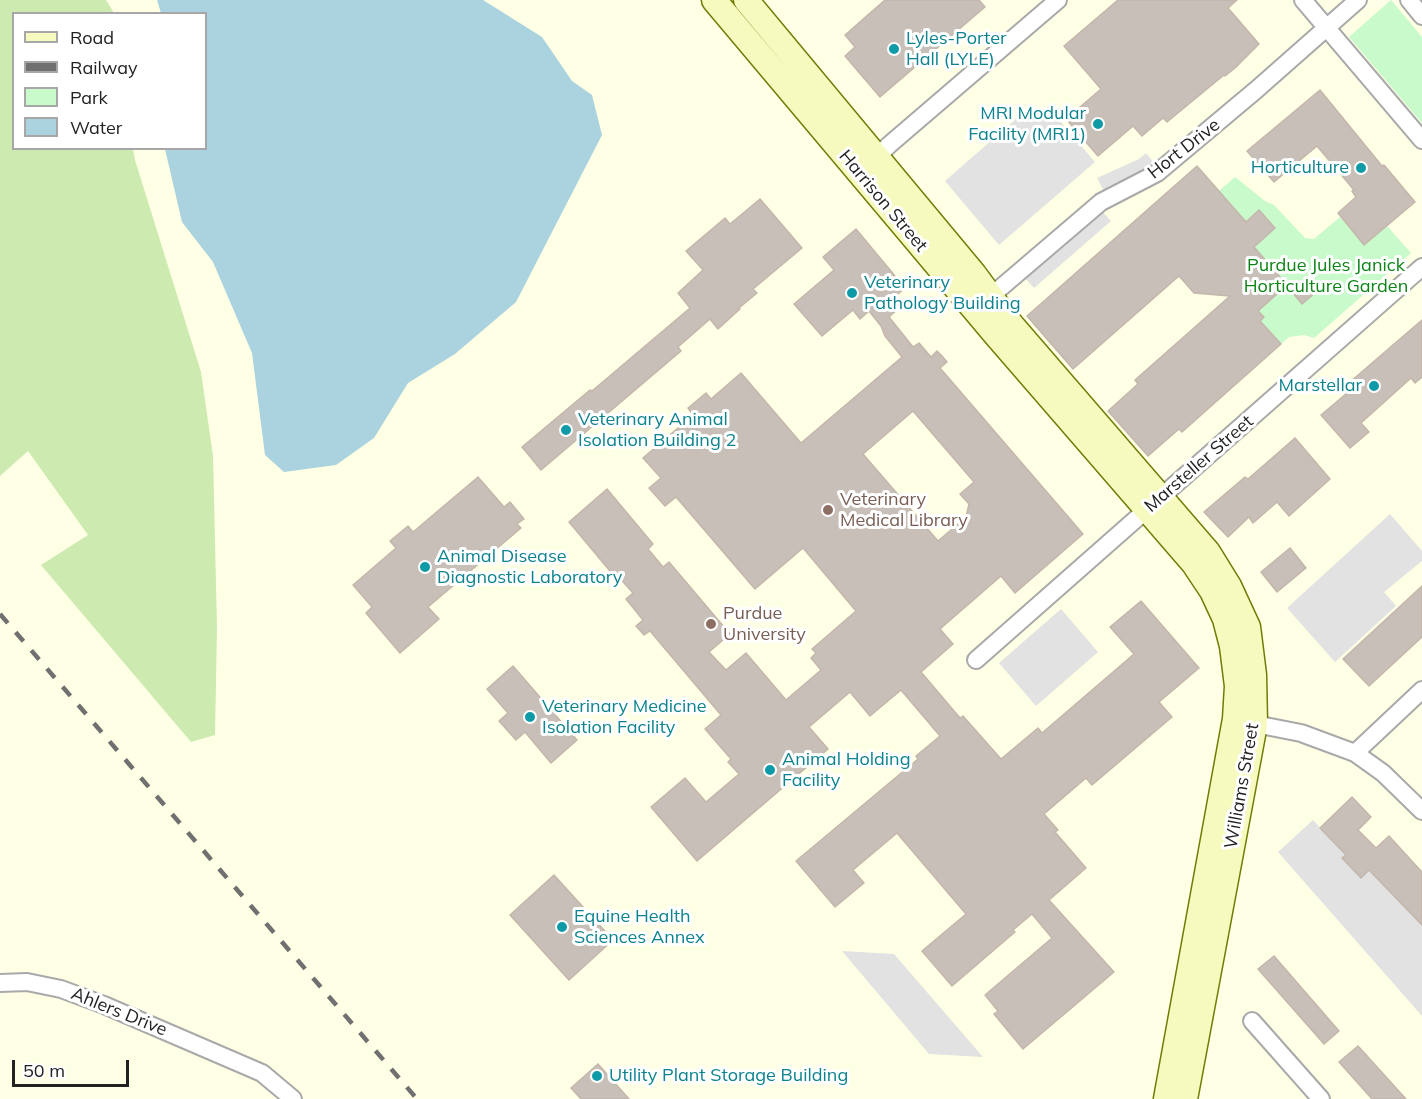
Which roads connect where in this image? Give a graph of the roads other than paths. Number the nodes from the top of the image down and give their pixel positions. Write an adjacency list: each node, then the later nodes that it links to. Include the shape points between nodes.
1 (714, 0): 10 (main road, Harrison Street)
2 (746, 0): 10 (main road, Harrison Street)
3 (1303, 0): 8 (street)
4 (1358, 0): 8 (street, Hort Drive)
5 (1409, 0): 7 (street)
6 (1051, 2): 10 (street)
7 (1422, 16)
8 (1326, 28): 9 (street); 12 (street, Hort Drive, via 1157,173 1101,202)
9 (1422, 141)
10 (868, 165): 12 (main road, Harrison Street, via 974,274)
11 (1422, 267): 13 (street, Marsteller Street)
12 (983, 303): 13 (main road, Harrison Street)
13 (1154, 503): 14 (street, Marsteller Street); 16 (main road, Williams Street, via 1208,552 1248,627); 22 (main road, Williams Street, via 1212,591 1225,619 1233,646 1237,686 1235,719)
14 (976, 660)
15 (1422, 690): 17 (street)
16 (1255, 724): 17 (street, via 1301,733); 23 (main road, Williams Street)
17 (1355, 753): 18 (street, via 1383,773)
18 (1422, 811)
19 (0, 983): 21 (street, Ahlers Drive, via 27,982 104,1005 262,1073)
20 (1252, 1021): 24 (street)
21 (293, 1099)
22 (1166, 1099)
23 (1185, 1099)
24 (1321, 1099)

